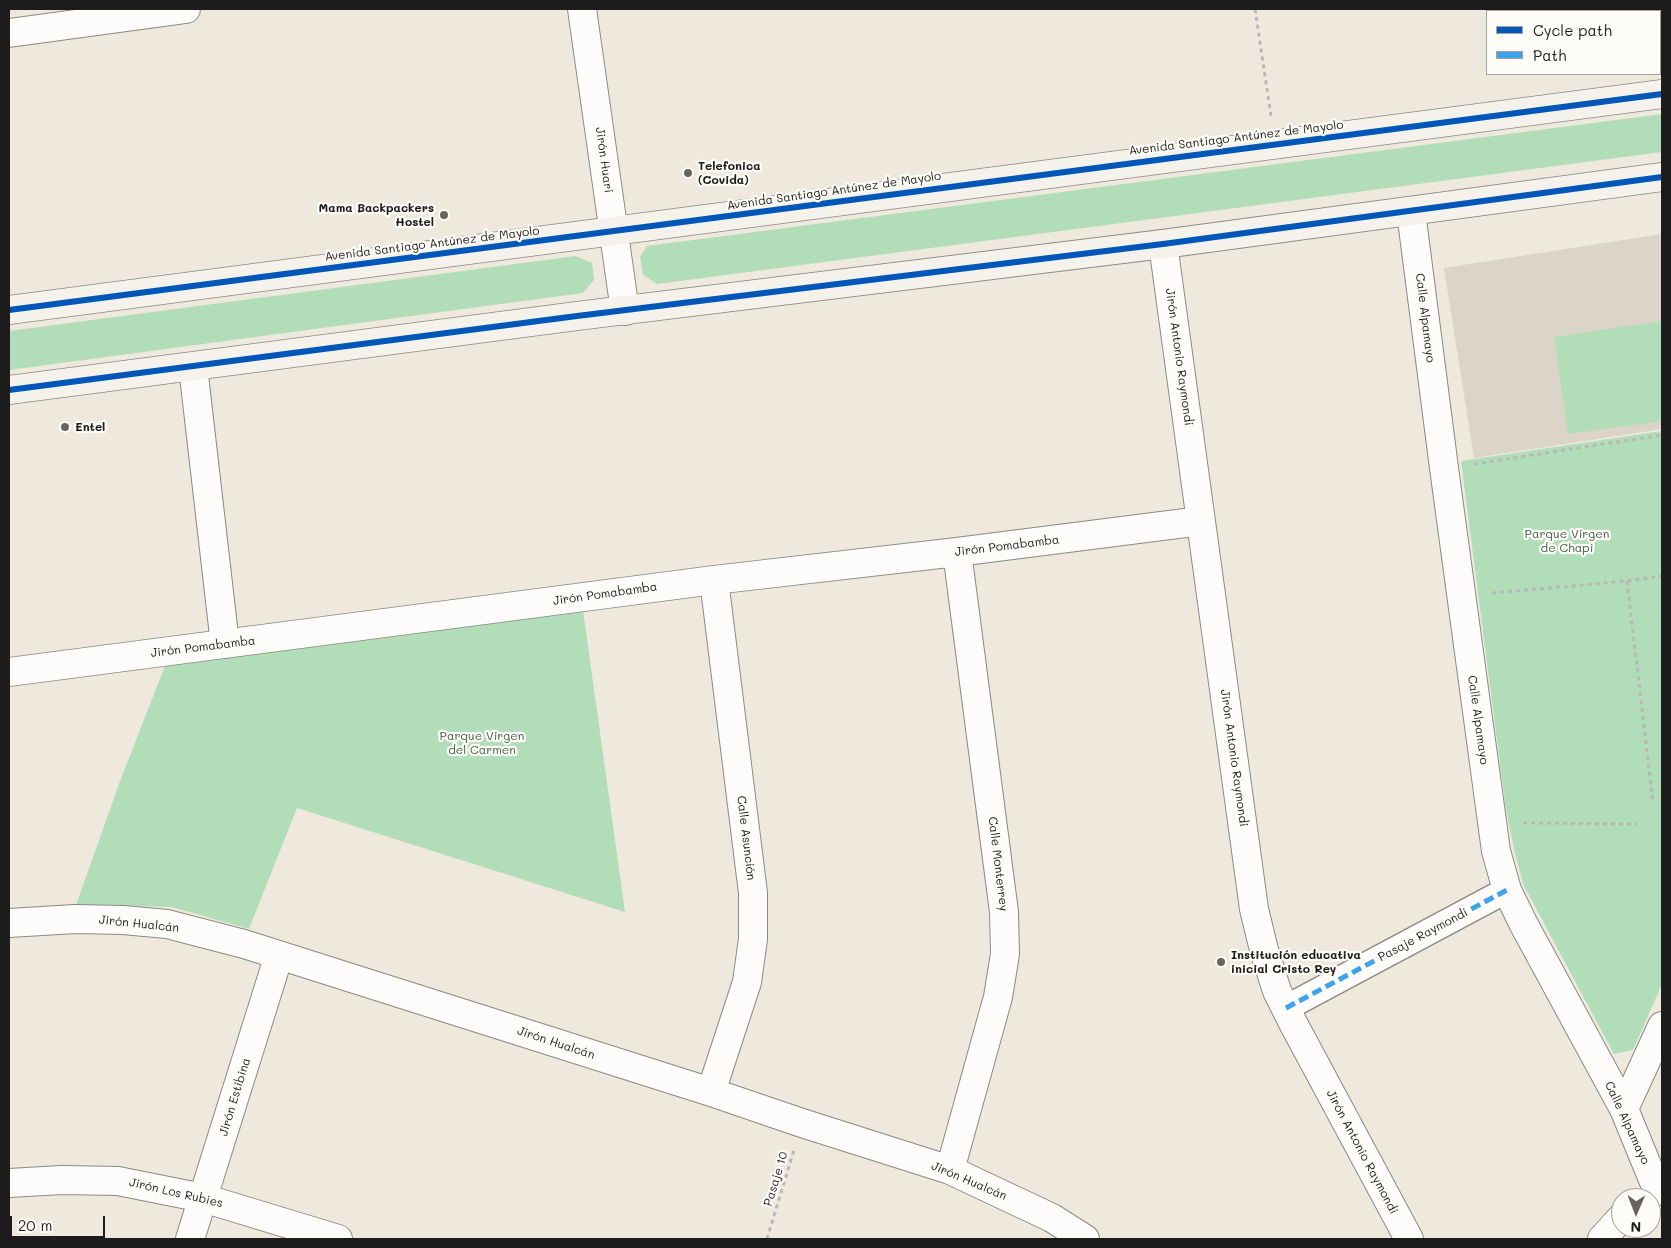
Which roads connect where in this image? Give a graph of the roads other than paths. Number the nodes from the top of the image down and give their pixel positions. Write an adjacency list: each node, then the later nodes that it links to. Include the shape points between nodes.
1 (186, 9): 3 (street)
2 (582, 9): 8 (street, Jirón Huari)
3 (66, 17): 4 (street)
4 (9, 33)
5 (1662, 94): 8 (main road, Avenida Santiago Antúnez de Mayolo)
6 (1662, 177): 7 (main road)
7 (1412, 212): 9 (main road); 19 (street, Calle Alpamayo, via 1496,851)
8 (614, 231): 10 (main road, Avenida Santiago Antúnez de Mayolo); 11 (street, Jirón Huari)
9 (1163, 244): 11 (main road); 14 (street, Jirón Antonio Raymondi)
10 (9, 310)
11 (625, 311): 12 (main road)
12 (193, 367): 13 (main road); 17 (street)
13 (9, 390)
14 (1201, 521): 15 (street, Jirón Pomabamba); 22 (street, Jirón Antonio Raymondi, via 1254,909 1277,991)
15 (956, 552): 16 (street, Jirón Pomabamba); 26 (street, Calle Monterrey, via 1004,912 1005,954 998,997)
16 (714, 580): 17 (street, Jirón Pomabamba); 24 (street, Calle Asunción, via 753,893 753,939 747,982)
17 (225, 644): 18 (street, Jirón Pomabamba)
18 (9, 672)
19 (1507, 890): 22 (street, Pasaje Raymondi); 25 (street, Calle Alpamayo)
20 (9, 923): 21 (street, Jirón Hualcán, via 75,919 167,924)
21 (279, 955): 24 (street, Jirón Hualcán); 29 (street, Jirón Estibina)
22 (1286, 1008): 34 (street, Jirón Antonio Raymondi)
23 (1662, 1026): 25 (street)
24 (712, 1092): 26 (street, Jirón Hualcán)
25 (1624, 1109): 28 (street, Calle Alpamayo)
26 (950, 1170): 33 (street, Jirón Hualcán, via 1052,1218)
27 (9, 1183): 29 (street, Jirón Los Rubies, via 118,1180)
28 (1651, 1188)
29 (203, 1198): 31 (street, Jirón Estibina); 32 (street, Jirón Los Rubies)
30 (1611, 1229): 35 (street)
31 (190, 1239)
32 (338, 1239)
33 (1085, 1239)
34 (1409, 1239)
35 (1602, 1239)

